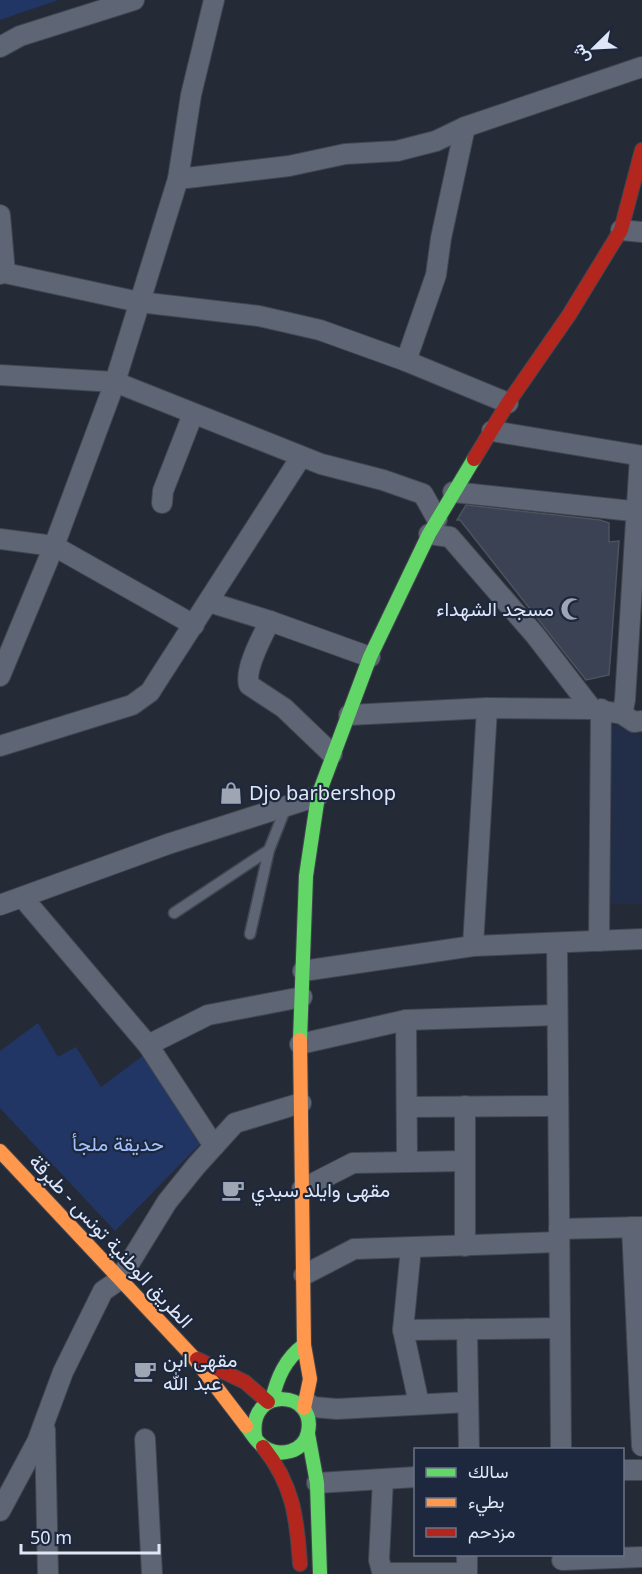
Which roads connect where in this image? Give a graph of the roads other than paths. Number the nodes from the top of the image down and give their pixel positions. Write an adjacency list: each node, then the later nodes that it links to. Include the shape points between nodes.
1 (134, 0): 3 (street)
2 (214, 0): 7 (street, via 191,95)
3 (0, 46)
4 (642, 67): 5 (street)
5 (465, 127): 7 (street, via 436,141 398,151 345,154 289,166); 13 (street, via 436,275)
6 (642, 150): 9 (main road)
7 (178, 179): 12 (street)
8 (0, 215): 11 (street)
9 (621, 230): 10 (street); 16 (main road)
10 (642, 232)
11 (3, 273): 12 (street)
12 (139, 302): 13 (street, via 259,316 320,330); 15 (street)
13 (406, 361): 16 (street)
14 (0, 375): 15 (street)
15 (115, 382): 17 (street); 26 (street)
16 (508, 403): 18 (main road)
17 (193, 414): 20 (street); 22 (street, via 163,491)
18 (492, 431): 19 (street); 21 (main road)
19 (641, 456): 23 (street)
20 (301, 457): 24 (street, via 423,494); 27 (street)
21 (453, 492): 23 (street); 24 (main road)
22 (162, 503)
23 (640, 512): 35 (street, via 625,700)
24 (433, 526): 30 (main road); 33 (street, via 450,537)
25 (0, 539): 26 (street)
26 (54, 546): 29 (street); 31 (street)
27 (209, 602): 28 (street); 29 (street)
28 (270, 621): 30 (street); 37 (street, via 256,649 247,677 249,685 284,708)
29 (194, 625): 36 (street, via 150,692 137,703)
30 (370, 657): 34 (main road)
31 (0, 676)
32 (487, 708): 33 (street); 34 (street); 48 (street)
33 (596, 709): 35 (street); 46 (street)
34 (349, 715): 37 (main road)
35 (635, 718)
36 (0, 746)
37 (332, 754): 38 (main road)
38 (318, 796): 39 (street); 49 (main road, via 306,876)
39 (286, 806): 40 (lane); 41 (street, via 168,844)
40 (269, 850): 43 (lane); 44 (lane)
41 (23, 898): 42 (street); 53 (street)
42 (0, 905)
43 (174, 913)
44 (250, 934)
45 (642, 939): 46 (street)
46 (599, 941): 47 (street)
47 (557, 943): 48 (street); 51 (street)
48 (474, 946): 49 (street)
49 (303, 971): 50 (main road)
50 (302, 997): 53 (street, via 208,1015); 54 (main road)
51 (557, 1015): 52 (street); 57 (street)
52 (406, 1020): 54 (street); 58 (street)
53 (148, 1044): 59 (street)
54 (300, 1044): 55 (main road)
55 (300, 1103): 59 (street, via 235,1123); 63 (main road)
56 (465, 1106): 57 (street); 58 (street); 62 (street)
57 (558, 1106): 65 (street)
58 (408, 1107): 61 (street)
59 (214, 1146): 69 (street, via 167,1202)
60 (0, 1151): 69 (main road, الطريق الوطنية تونس - طبرقة)
61 (407, 1161): 62 (street); 63 (street, via 353,1163)
62 (465, 1161): 66 (street)
63 (302, 1189): 68 (main road)
64 (637, 1227): 65 (street); 70 (street)
65 (559, 1236): 66 (street); 71 (street)
66 (465, 1246): 67 (street)
67 (411, 1248): 68 (street, via 354,1250); 73 (street)
68 (304, 1275): 74 (main road)
69 (119, 1280): 75 (main road, الطريق الوطنية تونس - طبرقة); 80 (street, via 103,1291 63,1372)
70 (639, 1304): 84 (street)
71 (560, 1328): 72 (street); 86 (street)
72 (467, 1329): 73 (street); 77 (street)
73 (404, 1330): 78 (street)
74 (304, 1345): 76 (main road, via 288,1359); 79 (main road, via 310,1379)
75 (194, 1358): 76 (main road, الطريق الوطنية تونس - طبرقة, via 248,1384); 83 (main road, الطريق الوطنية تونس - طبرقة)
76 (270, 1401): 79 (main road, via 290,1400); 83 (main road, via 257,1413 254,1428)
77 (468, 1402): 78 (street); 85 (street)
78 (419, 1404): 79 (street, via 337,1409)
79 (305, 1405): 81 (main road)
80 (45, 1420): 92 (street); 96 (street)
81 (308, 1434): 83 (main road, via 295,1451 284,1454 273,1453); 91 (main road)
82 (145, 1439): 97 (street)
83 (259, 1441): 98 (main road, الطريق الوطنية تونس - طبرقة, via 286,1481 297,1524)
84 (642, 1446)
85 (469, 1448)
86 (561, 1448)
87 (624, 1470): 88 (street)
88 (642, 1470)
89 (414, 1477): 90 (street)
90 (383, 1479): 91 (street); 95 (street, via 381,1571)
91 (317, 1483): 99 (main road)
92 (0, 1511)
93 (642, 1557): 94 (street)
94 (562, 1563)
95 (467, 1567)
96 (48, 1574)
97 (152, 1574)
98 (300, 1574)
99 (321, 1574)

